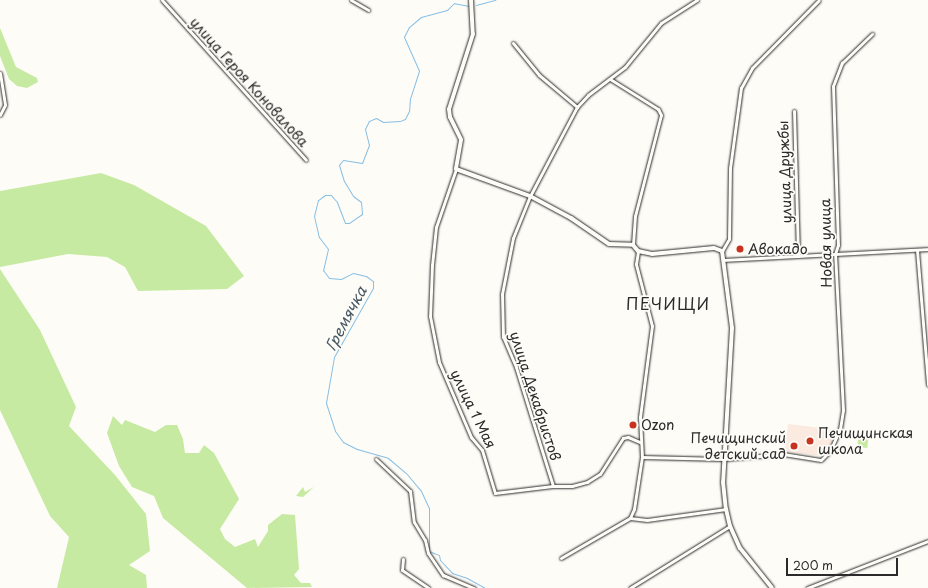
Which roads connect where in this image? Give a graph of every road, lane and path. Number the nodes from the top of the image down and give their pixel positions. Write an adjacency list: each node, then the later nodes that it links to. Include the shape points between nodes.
1 (162, 0): 14 (street, улица Героя Коновалова)
2 (351, 0): 6 (street)
3 (471, 0): 15 (street, via 473,34 449,109 461,140)
4 (697, 0): 10 (street, улица Декабристов, via 660,23 625,67)
5 (819, 0): 21 (street, via 752,68 741,88 730,168 729,239)
6 (368, 10)
7 (872, 34): 22 (street, Новая улица, via 842,63 833,86 838,245)
8 (513, 43): 11 (street, via 545,81)
9 (0, 73): 13 (street, via 6,105)
10 (610, 79): 11 (street, улица Декабристов, via 588,95); 17 (street, via 658,108 660,115 635,216)
11 (577, 107): 16 (street, улица Декабристов)
12 (794, 111): 23 (street, улица Дружбы)
13 (0, 115)
14 (306, 160)
15 (456, 169): 16 (street); 30 (street, улица 1 Мая, via 436,226 432,265 430,316 439,362 471,437 482,450 495,493)
16 (530, 196): 17 (street, via 571,218 609,244); 30 (street, улица Декабристов, via 508,252 502,294 502,337 516,367)
17 (632, 245): 20 (street)
18 (917, 250): 19 (street); 22 (street); 25 (street)
19 (928, 250)
20 (638, 251): 21 (street, via 652,254 714,248); 26 (street, via 636,264 652,326 640,418)
21 (722, 251): 24 (street)
22 (836, 254): 23 (street); 29 (street, Новая улица, via 844,410 840,429 830,451 821,460 783,454)
23 (798, 256): 24 (street)
24 (724, 260): 29 (street, via 732,328)
25 (928, 385)
26 (640, 442): 27 (street); 30 (street, via 628,437 623,438 600,474 587,482 572,486)
27 (642, 457): 29 (street); 32 (street, via 634,509)
28 (376, 459): 38 (street, via 410,491 414,522 425,540 428,553 444,575)
29 (724, 459): 31 (street)
30 (553, 486)
31 (726, 509): 32 (street, via 647,520); 33 (street)
32 (630, 518): 35 (street)
33 (730, 526): 39 (street); 40 (street, via 740,548)
34 (928, 541): 41 (street)
35 (561, 558)
36 (403, 559): 37 (street, via 402,570)
37 (429, 588)
38 (474, 588)
39 (630, 588)
40 (772, 588)
41 (807, 588)

